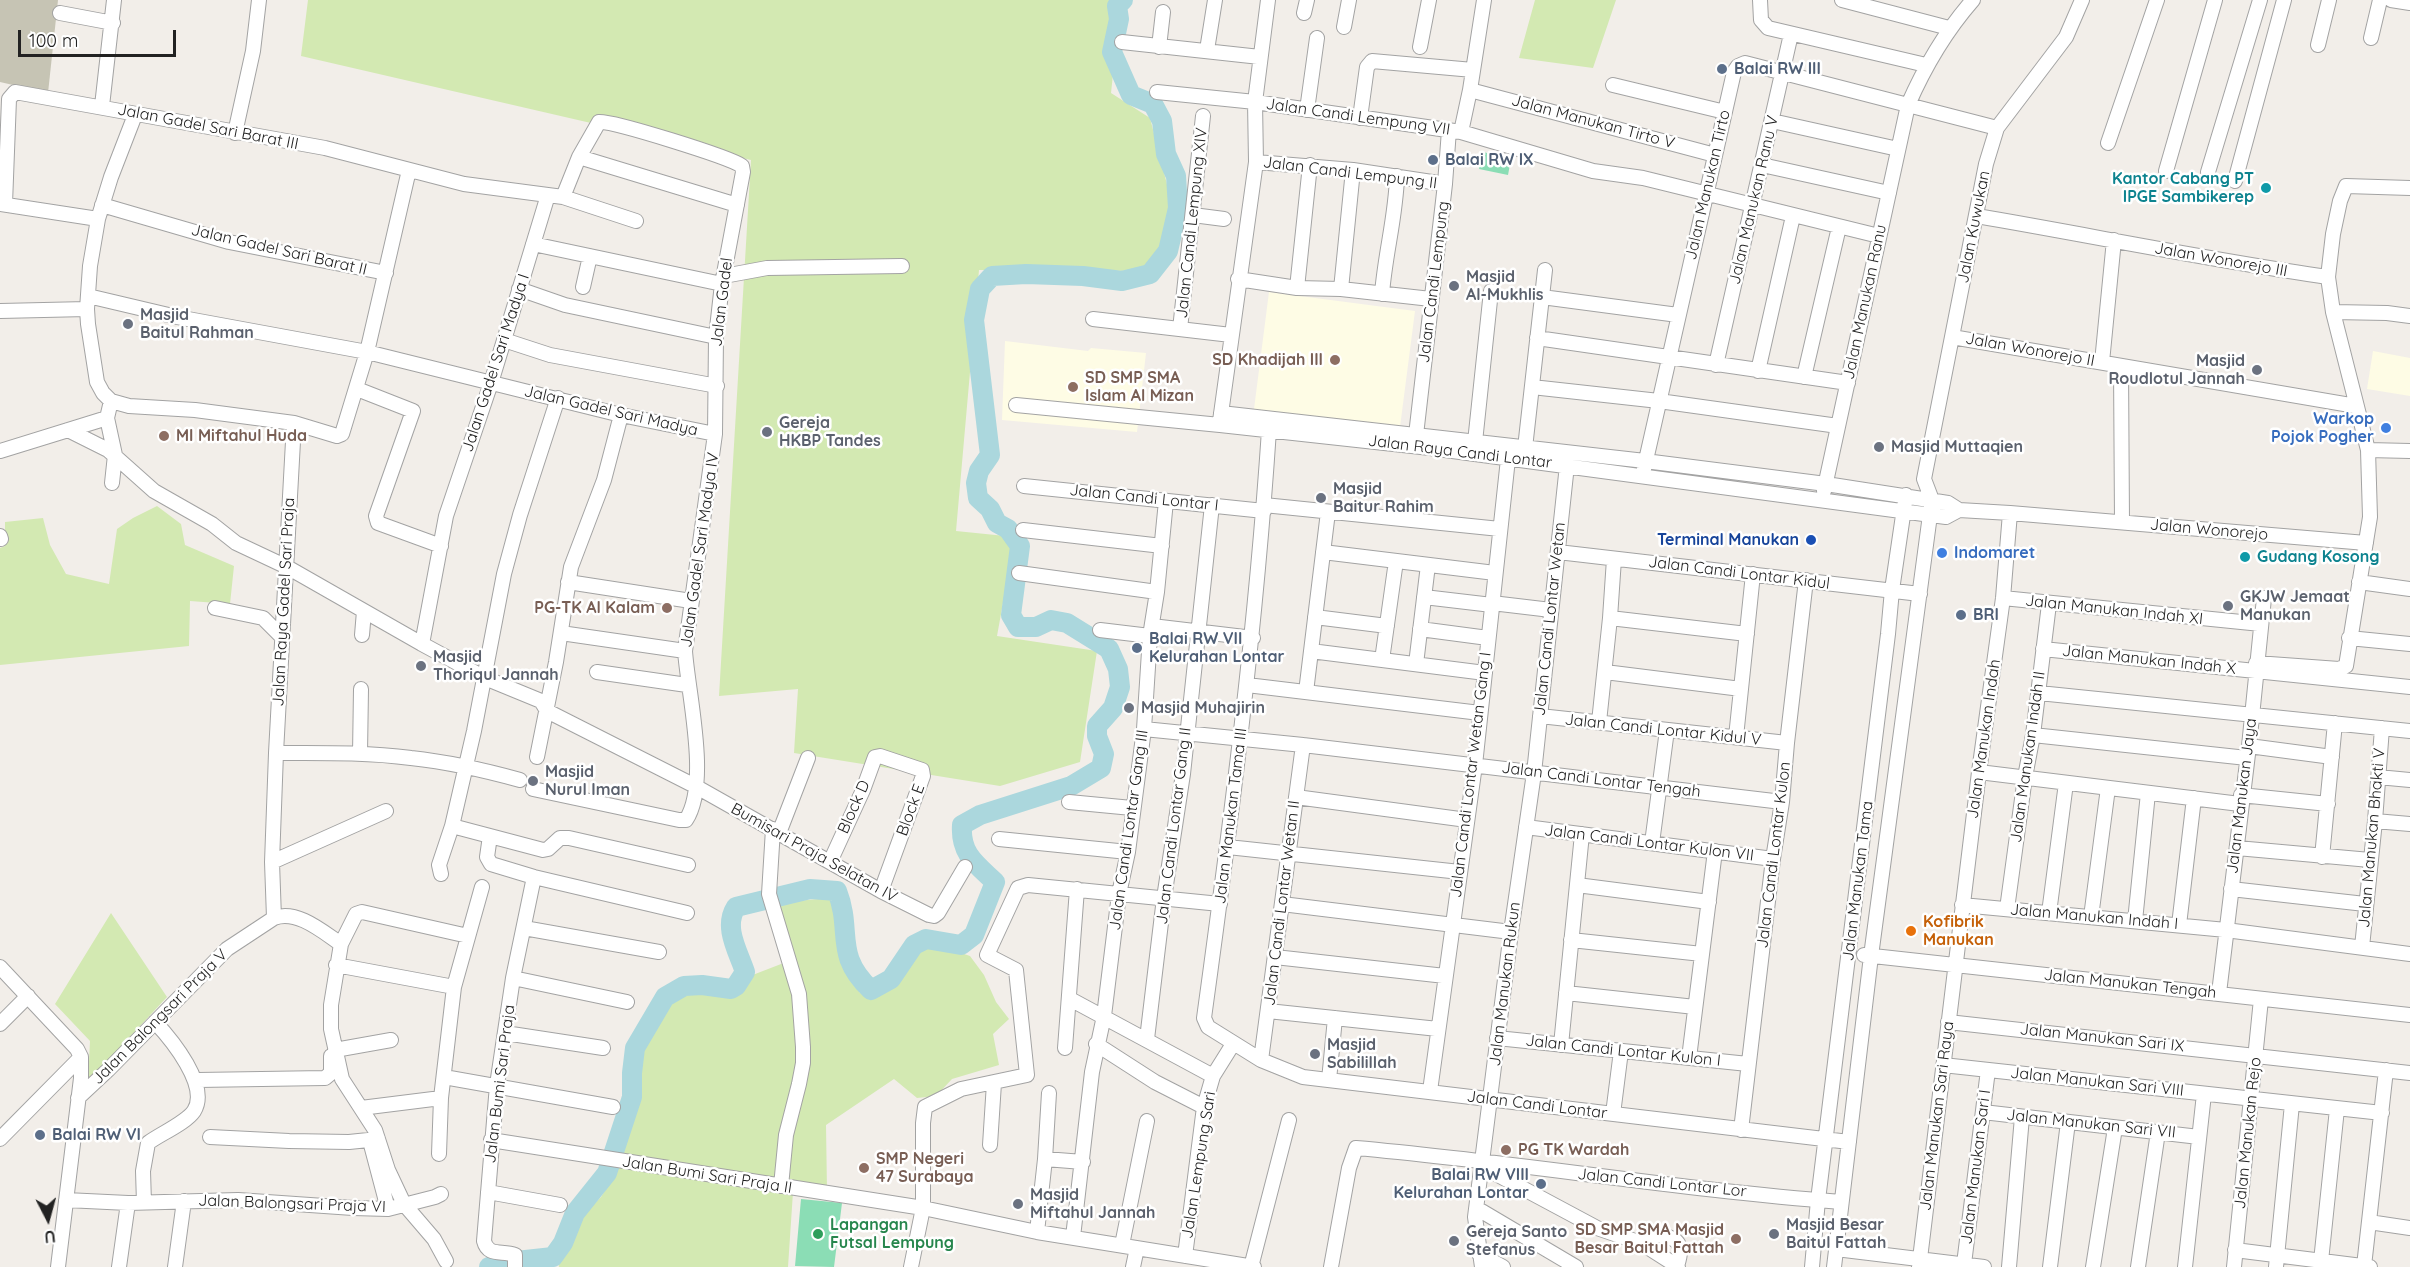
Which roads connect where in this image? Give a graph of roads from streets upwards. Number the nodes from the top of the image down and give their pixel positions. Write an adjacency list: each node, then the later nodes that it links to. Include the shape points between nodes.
1 (114, 0): 22 (street)
2 (259, 0): 51 (street, via 253,51)
3 (1215, 0): 32 (street)
4 (1268, 0): 33 (street)
5 (1349, 0): 23 (street)
6 (1429, 0): 31 (street)
7 (1484, 0): 35 (street, Jalan Candi Lempung)
8 (1760, 0): 25 (street, via 1764,26)
9 (1842, 0): 24 (street)
10 (1973, 0): 24 (street, Jalan Manukan Ranu)
11 (2082, 0): 49 (street, Jalan Kuwukan, via 2066,37)
12 (2157, 0): 52 (street)
13 (2215, 0): 61 (street)
14 (2260, 0): 62 (street)
15 (2284, 0): 64 (street)
16 (2330, 0): 29 (street)
17 (2380, 0): 27 (street)
18 (2391, 0): 19 (street)
19 (2410, 3)
20 (60, 12): 22 (street)
21 (1163, 12): 30 (street)
22 (113, 23): 42 (street)
23 (1344, 27)
24 (1950, 28): 34 (street, Jalan Manukan Ranu)
25 (1791, 34): 34 (street); 36 (street, Jalan Manukan Ranu V)
26 (1317, 38): 43 (street)
27 (2371, 38)
28 (1122, 42): 30 (street)
29 (2318, 45)
30 (1159, 46): 32 (street)
31 (1420, 47)
32 (1207, 50): 33 (street)
33 (1260, 57): 40 (street)
34 (1926, 65): 41 (street, Jalan Manukan Ranu)
35 (1473, 70): 38 (street, Jalan Candi Lempung); 47 (street, via 1372,61 1367,67)
36 (1782, 75): 41 (street, Jalan Manukan Tirto); 44 (street, Jalan Manukan Tirto, via 1744,63 1738,66); 48 (street, Jalan Manukan Ranu V)
37 (1613, 86): 44 (street)
38 (1470, 90): 50 (street, Jalan Candi Lempung); 54 (street, Jalan Manukan Tirto V)
39 (1157, 92): 40 (street, Jalan Candi Lempung VII)
40 (1255, 102): 43 (street, Jalan Candi Lempung VII); 56 (street)
41 (1908, 105): 49 (street, Jalan Manukan Tirto); 53 (street, Jalan Manukan Ranu)
42 (102, 106): 45 (street, Jalan Gadel Sari Barat III); 71 (street, Jalan Gadel Sari Barat III, via 21,92 11,94)
43 (1307, 110): 47 (street, Jalan Candi Lempung VII)
44 (1725, 112): 54 (street, Jalan Manukan Tirto)
45 (135, 115): 51 (street, Jalan Gadel Sari Barat III); 73 (street)
46 (1203, 116): 75 (street, Jalan Candi Lempung XIV)
47 (1360, 118): 50 (street, Jalan Candi Lempung VII)
48 (1772, 121): 53 (street); 58 (street, Jalan Manukan Ranu V)
49 (1997, 128): 77 (street, Jalan Kuwukan)
50 (1455, 131): 65 (street, Jalan Candi Lempung); 67 (street, Jalan Candi Lempung VII, via 1593,171)
51 (235, 133): 59 (street, Jalan Gadel Sari Barat III, via 325,148)
52 (2108, 143)
53 (1898, 148): 68 (street, Jalan Manukan Ranu)
54 (1715, 155): 67 (street, Jalan Manukan Tirto)
55 (579, 157): 70 (street); 72 (street); 72 (street, Jalan Gadel, via 599,122 616,124 740,164 743,172)
56 (1256, 162): 57 (street, Jalan Candi Lempung II); 90 (street)
57 (1310, 165): 60 (street, Jalan Candi Lempung II); 93 (street)
58 (1762, 165): 68 (street); 74 (street, Jalan Manukan Ranu V)
59 (409, 170): 69 (street, Jalan Gadel Sari Barat III, via 464,184); 88 (street, Jalan Gadel Sari Barat II)
60 (1353, 170): 63 (street, Jalan Candi Lempung II); 95 (street)
61 (2166, 171)
62 (2208, 172)
63 (1397, 176): 65 (street, Jalan Candi Lempung II); 97 (street)
64 (2235, 181)
65 (1445, 184): 99 (street, Jalan Candi Lempung)
66 (2410, 188): 89 (street, via 2346,186 2333,234)
67 (1707, 193): 74 (street, Jalan Candi Lempung VII); 103 (street, Jalan Manukan Tirto)
68 (1889, 193): 82 (street, Jalan Manukan Ranu)
69 (548, 195): 70 (street); 84 (street, Jalan Gadel Sari Madya I)
70 (563, 197): 80 (street)
71 (2, 204): 78 (street)
72 (737, 205): 91 (street, Jalan Gadel)
73 (102, 206): 78 (street); 88 (street, Jalan Gadel Sari Barat II, via 229,242)
74 (1752, 206): 76 (street, Jalan Candi Lempung VII); 115 (street, Jalan Manukan Ranu V)
75 (1193, 215): 79 (street); 106 (street, Jalan Candi Lempung XIV)
76 (1793, 216): 81 (street, Jalan Candi Lempung VII); 117 (street)
77 (1977, 216): 83 (street, Jalan Wonorejo III); 109 (street, Jalan Kuwukan)
78 (98, 219): 100 (street)
79 (1224, 219)
80 (636, 221)
81 (1839, 227): 82 (street, Jalan Candi Lempung VII); 118 (street)
82 (1879, 236): 120 (street, Jalan Manukan Ranu)
83 (2114, 240): 89 (street, Jalan Wonorejo III); 114 (street)
84 (533, 243): 85 (street); 94 (street, Jalan Gadel Sari Madya I)
85 (590, 256): 91 (street); 92 (street)
86 (902, 266): 91 (street, via 767,268)
87 (1545, 270): 98 (street)
88 (386, 273): 112 (street, Jalan Gadel Sari Barat II)
89 (2328, 277): 102 (street)
90 (1238, 279): 93 (street); 107 (street)
91 (723, 280): 108 (street, Jalan Gadel)
92 (583, 287)
93 (1297, 288): 95 (street)
94 (519, 289): 108 (street, via 565,305); 111 (street, Jalan Gadel Sari Madya I)
95 (1341, 289): 97 (street)
96 (1491, 291): 141 (street)
97 (1382, 294): 99 (street)
98 (1542, 297): 103 (street); 110 (street)
99 (1431, 299): 138 (street, Jalan Candi Lempung)
100 (87, 303): 101 (street, Jalan Gadel Sari Madya); 112 (street, Jalan Gadel Sari Madya); 125 (street, via 97,382)
101 (0, 311)
102 (2333, 312): 104 (street); 128 (street)
103 (1678, 315): 113 (street, Jalan Manukan Tirto)
104 (2410, 316)
105 (1093, 319): 106 (street)
106 (1180, 329): 107 (street)
107 (1231, 335): 131 (street)
108 (716, 337): 121 (street, Jalan Gadel)
109 (1952, 337): 114 (street, Jalan Wonorejo II); 151 (street, Jalan Kuwukan)
110 (1537, 338): 113 (street); 122 (street)
111 (504, 340): 119 (street, Jalan Gadel Sari Madya I); 121 (street, via 550,355)
112 (367, 352): 119 (street, Jalan Gadel Sari Madya); 123 (street)
113 (1668, 359): 115 (street); 126 (street, Jalan Manukan Tirto)
114 (2102, 362): 116 (street, Jalan Wonorejo II)
115 (1716, 365): 117 (street)
116 (2121, 366): 128 (street, Jalan Wonorejo II); 164 (street)
117 (1758, 371): 118 (street)
118 (1804, 377): 120 (street)
119 (491, 383): 124 (street, Jalan Gadel Sari Madya); 168 (street, Jalan Gadel Sari Madya I, via 446,516)
120 (1848, 383): 133 (street, Jalan Manukan Ranu)
121 (717, 386): 137 (street, Jalan Gadel)
122 (1532, 387): 126 (street); 142 (street)
123 (357, 389): 132 (street, via 340,435); 168 (street, via 413,411 376,516 378,523)
124 (558, 398): 129 (street, Jalan Gadel Sari Madya); 221 (street, via 506,565)
125 (111, 401): 130 (street); 132 (street)
126 (1659, 401): 133 (street); 148 (street, Jalan Manukan Tirto)
127 (1016, 405): 131 (street, Jalan Raya Candi Lontar)
128 (2356, 406): 143 (street)
129 (621, 415): 137 (street, Jalan Gadel Sari Madya); 180 (street, via 604,480)
130 (107, 418): 135 (street); 146 (street)
131 (1220, 419): 134 (street, Jalan Raya Candi Lontar); 136 (street, Jalan Raya Candi Lontar)
132 (294, 423): 175 (street, Jalan Raya Gadel Sari Praja)
133 (1838, 426): 153 (street, Jalan Manukan Ranu)
134 (1291, 427): 136 (street, Jalan Raya Candi Lontar); 139 (street, Jalan Raya Candi Lontar)
135 (68, 430): 144 (street); 146 (street)
136 (1269, 430): 160 (street, Jalan Manukan Tama III)
137 (716, 434): 189 (street, Jalan Gadel Sari Madya IV)
138 (1416, 435): 139 (street, Jalan Raya Candi Lontar); 140 (street, Jalan Raya Candi Lontar)
139 (1383, 437): 140 (street, Jalan Raya Candi Lontar)
140 (1437, 443): 141 (street, Jalan Raya Candi Lontar)
141 (1472, 446): 142 (street, Jalan Raya Candi Lontar); 147 (street, Jalan Raya Candi Lontar)
142 (1525, 448): 148 (street, Jalan Raya Candi Lontar)
143 (2368, 450): 145 (street); 167 (street, via 2370,517)
144 (0, 451)
145 (2410, 451)
146 (115, 455): 152 (street); 175 (street, via 165,499 212,524 236,543)
147 (1508, 459): 149 (street, Jalan Raya Candi Lontar); 165 (street, Jalan Candi Lontar Wetan Gang I)
148 (1645, 461): 150 (street, Jalan Manukan Tirto); 153 (street, Jalan Raya Candi Lontar)
149 (1567, 465): 150 (street, Jalan Raya Candi Lontar); 171 (street, Jalan Candi Lontar Wetan)
150 (1642, 477): 156 (street, Jalan Raya Candi Lontar)
151 (1924, 479): 155 (street); 159 (street)
152 (112, 483)
153 (1826, 484): 155 (street, Jalan Raya Candi Lontar); 156 (street, Jalan Manukan Ranu)
154 (1024, 486): 157 (street, Jalan Candi Lontar I)
155 (1906, 495): 159 (street, Jalan Wonorejo); 161 (street, Jalan Manukan Tama)
156 (1823, 499): 161 (street, Jalan Raya Candi Lontar)
157 (1166, 501): 158 (street, Jalan Candi Lontar I); 169 (street, Jalan Candi Lontar Gang III)
158 (1212, 506): 160 (street, Jalan Candi Lontar I); 203 (street, Jalan Candi Lontar Gang II)
159 (1931, 507): 161 (street, Jalan Wonorejo); 163 (street, Jalan Wonorejo, via 1946,516 1959,510); 185 (street, Jalan Manukan Tama)
160 (1264, 508): 162 (street, Jalan Candi Lontar I); 207 (street, Jalan Manukan Tama III)
161 (1904, 510): 183 (street, Jalan Manukan Tama)
162 (1328, 512): 165 (street, Jalan Candi Lontar I); 170 (street)
163 (2010, 513): 164 (street, Jalan Wonorejo); 187 (street, Jalan Manukan Indah)
164 (2122, 522): 167 (street, Jalan Wonorejo)
165 (1500, 529): 177 (street, Jalan Candi Lontar Wetan Gang I)
166 (1023, 530): 169 (street)
167 (2366, 543): 181 (street)
168 (441, 546): 210 (street, Jalan Gadel Sari Madya I)
169 (1162, 546): 184 (street, Jalan Candi Lontar Gang III)
170 (1323, 552): 173 (street); 195 (street)
171 (1558, 552): 172 (street, Jalan Candi Lontar Kidul); 193 (street, Jalan Candi Lontar Wetan)
172 (1614, 559): 178 (street, Jalan Candi Lontar Kidul); 196 (street)
173 (1396, 561): 174 (street); 198 (street)
174 (1428, 565): 177 (street); 186 (street)
175 (287, 567): 194 (street); 206 (street, Jalan Raya Gadel Sari Praja)
176 (1019, 573): 184 (street)
177 (1495, 573): 190 (street, Jalan Candi Lontar Wetan Gang I)
178 (1753, 574): 179 (street, Jalan Candi Lontar Kidul); 204 (street)
179 (1806, 580): 183 (street, Jalan Candi Lontar Kidul); 243 (street, Jalan Candi Lontar Kulon)
180 (568, 582): 189 (street); 202 (street)
181 (2360, 582): 182 (street); 209 (street)
182 (2410, 589)
183 (1892, 590): 185 (street, Jalan Candi Lontar Kidul); 328 (street, Jalan Manukan Tama)
184 (1157, 592): 201 (street, Jalan Candi Lontar Gang III)
185 (1920, 594): 331 (street, Jalan Manukan Tama)
186 (1424, 597): 190 (street); 199 (street)
187 (2003, 598): 191 (street, Jalan Manukan Indah XI); 254 (street, Jalan Manukan Indah)
188 (2264, 598): 197 (street, Jalan Manukan Jaya)
189 (690, 601): 213 (street, Jalan Gadel Sari Madya IV)
190 (1492, 604): 193 (street); 208 (street, Jalan Candi Lontar Wetan Gang I)
191 (2049, 604): 197 (street, Jalan Manukan Indah XI); 212 (street, Jalan Manukan Indah II)
192 (215, 608): 206 (street, via 263,618)
193 (1551, 610): 232 (street, Jalan Candi Lontar Wetan)
194 (364, 611): 205 (street); 210 (street)
195 (1315, 616): 198 (street); 214 (street)
196 (1610, 618): 204 (street); 219 (street)
197 (2261, 624): 217 (street, Jalan Manukan Jaya)
198 (1387, 626): 215 (street)
199 (1420, 629): 208 (street); 216 (street)
200 (1100, 630): 201 (street)
201 (1151, 631): 203 (street); 236 (street, Jalan Candi Lontar Gang III)
202 (561, 633): 213 (street); 229 (street)
203 (1197, 633): 207 (street); 239 (street, Jalan Candi Lontar Gang II)
204 (1747, 634): 226 (street)
205 (362, 635)
206 (283, 638): 246 (street, Jalan Raya Gadel Sari Praja)
207 (1253, 638): 223 (street, Jalan Manukan Tama III)
208 (1488, 638): 220 (street, Jalan Candi Lontar Wetan Gang I)
209 (2349, 638): 211 (street); 217 (street, via 2346,666 2341,669)
210 (422, 644): 221 (street)
211 (2410, 644)
212 (2043, 649): 217 (street, Jalan Manukan Indah X); 228 (street, Jalan Manukan Indah II)
213 (685, 651): 222 (street, Jalan Gadel Sari Madya IV)
214 (1311, 651): 215 (street); 227 (street)
215 (1382, 660): 216 (street)
216 (1416, 664): 220 (street)
217 (2256, 667): 224 (street); 231 (street, Jalan Manukan Jaya)
218 (597, 672): 222 (street)
219 (1605, 672): 226 (street); 233 (street)
220 (1485, 673): 230 (street, Jalan Candi Lontar Wetan Gang I)
221 (485, 678): 229 (street, via 541,701); 253 (street)
222 (687, 685): 261 (street, Jalan Gadel Sari Madya IV, via 695,736)
223 (1247, 685): 227 (street); 242 (street, Jalan Manukan Tama III)
224 (2410, 687)
225 (361, 689): 247 (street)
226 (1741, 689): 241 (street)
227 (1306, 692): 230 (street)
228 (2038, 693): 231 (street); 240 (street, Jalan Manukan Indah II)
229 (547, 711): 249 (street); 261 (street)
230 (1480, 713): 252 (street, Jalan Candi Lontar Wetan Gang I)
231 (2252, 714): 234 (street); 245 (street, Jalan Manukan Jaya)
232 (1540, 716): 233 (street, Jalan Candi Lontar Kidul V); 255 (street, Jalan Candi Lontar Wetan)
233 (1599, 722): 237 (street, Jalan Candi Lontar Kidul V)
234 (2335, 723): 235 (street); 250 (street)
235 (2382, 728): 238 (street); 257 (street, Jalan Manukan Bhakti V)
236 (1144, 729): 239 (street, Jalan Candi Lontar Tengah); 272 (street, Jalan Candi Lontar Gang III)
237 (1667, 730): 241 (street, Jalan Candi Lontar Kidul V); 262 (street)
238 (2410, 731)
239 (1186, 733): 242 (street, Jalan Candi Lontar Tengah); 305 (street, Jalan Candi Lontar Gang II)
240 (2033, 735): 245 (street); 256 (street, Jalan Manukan Indah II)
241 (1736, 737): 243 (street, Jalan Candi Lontar Kidul V)
242 (1241, 739): 244 (street, Jalan Candi Lontar Tengah); 284 (street, Jalan Manukan Tama III)
243 (1787, 743): 270 (street, Jalan Candi Lontar Kulon)
244 (1303, 745): 252 (street, Jalan Candi Lontar Tengah); 266 (street, Jalan Candi Lontar Wetan II)
245 (2248, 752): 250 (street); 268 (street, Jalan Manukan Jaya)
246 (276, 753): 247 (street); 292 (street, Jalan Raya Gadel Sari Praja)
247 (360, 754): 253 (street)
248 (880, 756): 293 (street, Block D, via 875,757); 303 (street, Block E, via 923,772)
249 (537, 757)
250 (2332, 757): 271 (street)
251 (808, 758): 279 (street)
252 (1475, 765): 255 (street, Jalan Candi Lontar Tengah); 274 (street, Jalan Candi Lontar Wetan Gang I)
253 (466, 766): 258 (street); 277 (street)
254 (1979, 772): 256 (street); 310 (street, Jalan Manukan Indah)
255 (1534, 773): 262 (street, Jalan Candi Lontar Tengah); 278 (street, Jalan Manukan Rukun)
256 (2025, 777): 260 (street); 311 (street, Jalan Manukan Indah II)
257 (2378, 777): 259 (street); 275 (street, Jalan Manukan Bhakti V)
258 (520, 780)
259 (2410, 780)
260 (2066, 783): 263 (street); 313 (street)
261 (695, 786): 264 (street, Jalan Gadel Sari Madya IV, via 686,820); 279 (street, Bumisari Praja Selatan IV)
262 (1660, 787): 270 (street, Jalan Candi Lontar Tengah); 283 (street)
263 (2108, 788): 265 (street); 314 (street)
264 (533, 789)
265 (2148, 793): 267 (street); 316 (street)
266 (1296, 797): 274 (street); 288 (street, Jalan Candi Lontar Wetan II)
267 (2194, 798): 268 (street); 317 (street)
268 (2241, 800): 271 (street); 285 (street, Jalan Manukan Jaya)
269 (1069, 802): 272 (street)
270 (1782, 802): 290 (street, Jalan Candi Lontar Kulon)
271 (2328, 804): 289 (street)
272 (1132, 808): 287 (street, Jalan Candi Lontar Gang III)
273 (386, 811): 292 (street)
274 (1467, 820): 296 (street, Jalan Candi Lontar Wetan Gang I)
275 (2375, 821): 276 (street); 291 (street, Jalan Manukan Bhakti V)
276 (2410, 824)
277 (452, 826): 281 (street); 297 (street, via 439,865)
278 (1526, 827): 280 (street, Jalan Candi Lontar Kulon VII); 321 (street, Jalan Manukan Rukun)
279 (776, 831): 293 (street, Bumisari Praja Selatan IV); 414 (street, via 770,900 800,994 803,1040 803,1063 786,1135)
280 (1582, 834): 283 (street, Jalan Candi Lontar Kulon VII); 299 (street)
281 (490, 836): 294 (street, via 543,850 560,838 568,838); 298 (street, via 487,857 491,864)
282 (999, 839): 287 (street)
283 (1652, 843): 286 (street, Jalan Candi Lontar Kulon VII)
284 (1228, 847): 288 (street); 307 (street, Jalan Manukan Tama III)
285 (2236, 848): 289 (street); 302 (street, Jalan Manukan Jaya)
286 (1715, 851): 290 (street, Jalan Candi Lontar Kulon VII); 306 (street)
287 (1128, 852): 304 (street, Jalan Candi Lontar Gang III)
288 (1288, 854): 296 (street); 308 (street, Jalan Candi Lontar Wetan II)
289 (2322, 856): 291 (street)
290 (1773, 859): 369 (street, Jalan Candi Lontar Kulon)
291 (2370, 860): 309 (street, Jalan Manukan Bhakti V)
292 (272, 862): 315 (street, Jalan Raya Gadel Sari Praja)
293 (830, 862): 303 (street, Bumisari Praja Selatan IV)
294 (688, 865)
295 (965, 867): 303 (street, Bumisari Praja Selatan IV, via 934,916)
296 (1460, 872): 318 (street, Jalan Candi Lontar Wetan Gang I)
297 (441, 874)
298 (534, 878): 312 (street); 319 (street, Jalan Bumi Sari Praja)
299 (1577, 885): 306 (street); 323 (street)
300 (482, 887): 322 (street)
301 (1077, 889): 304 (street); 342 (street); 378 (street, via 1021,885 987,955 1016,970 1026,1074)
302 (2231, 889): 309 (street); 320 (street, Jalan Manukan Jaya)
303 (881, 891)
304 (1119, 894): 305 (street); 348 (street, Jalan Candi Lontar Gang III)
305 (1164, 898): 307 (street); 357 (street, Jalan Candi Lontar Gang II)
306 (1709, 902): 329 (street)
307 (1220, 904): 359 (street, Jalan Manukan Tama III, via 1204,1018 1208,1027)
308 (1282, 904): 318 (street); 332 (street, Jalan Candi Lontar Wetan II)
309 (2365, 904): 326 (street, Jalan Manukan Bhakti V)
310 (1962, 905): 311 (street, Jalan Manukan Indah I); 334 (street, Jalan Manukan Indah)
311 (2007, 909): 313 (street, Jalan Manukan Indah I)
312 (687, 913)
313 (2049, 913): 314 (street, Jalan Manukan Indah I)
314 (2091, 917): 316 (street, Jalan Manukan Indah I)
315 (274, 918): 324 (street, via 293,916); 350 (street, Jalan Balongsari Praja V, via 227,949)
316 (2135, 921): 317 (street, Jalan Manukan Indah I)
317 (2179, 925): 320 (street, Jalan Manukan Indah I)
318 (1452, 926): 321 (street); 336 (street, Jalan Candi Lontar Wetan Gang I)
319 (524, 928): 327 (street); 337 (street, Jalan Bumi Sari Praja)
320 (2226, 930): 326 (street, Jalan Manukan Indah I); 340 (street, Jalan Manukan Jaya)
321 (1510, 932): 355 (street, Jalan Manukan Rukun)
322 (468, 936): 324 (street, via 362,912 356,915); 338 (street)
323 (1572, 940): 329 (street); 339 (street)
324 (341, 944): 333 (street)
325 (2410, 945): 330 (street)
326 (2361, 947): 330 (street, Jalan Manukan Indah I)
327 (659, 952)
328 (1850, 953): 331 (street, Jalan Manukan Tengah); 407 (street, Jalan Manukan Tama)
329 (1702, 954): 345 (street)
330 (2410, 954)
331 (1871, 956): 334 (street, Jalan Manukan Tengah); 408 (street, Jalan Manukan Tama)
332 (1275, 957): 336 (street); 346 (street, Jalan Candi Lontar Wetan II)
333 (336, 965): 338 (street); 361 (street, via 331,1005)
334 (1955, 966): 340 (street, Jalan Manukan Tengah); 351 (street, Jalan Manukan Sari Raya)
335 (0, 967): 341 (street)
336 (1445, 976): 353 (street, Jalan Candi Lontar Wetan Gang I)
337 (513, 978): 344 (street); 354 (street, Jalan Bumi Sari Praja)
338 (454, 987): 375 (street)
339 (1566, 993): 345 (street); 360 (street)
340 (2219, 993): 343 (street, Jalan Manukan Tengah)
341 (28, 996): 352 (street); 366 (street)
342 (1070, 999): 348 (street); 363 (street)
343 (2262, 999): 347 (street, Jalan Manukan Tengah); 365 (street, Jalan Manukan Rejo)
344 (627, 1002)
345 (1695, 1007): 367 (street)
346 (1268, 1011): 349 (street); 368 (street, Jalan Candi Lontar Wetan II)
347 (2410, 1015)
348 (1104, 1017): 357 (street); 358 (street, Jalan Candi Lontar Gang III)
349 (1335, 1018): 353 (street); 377 (street)
350 (155, 1022): 383 (street, Jalan Balongsari Praja V); 422 (street, via 187,1062 196,1102 193,1112 148,1143 143,1171)
351 (1948, 1022): 365 (street, Jalan Manukan Sari IX); 370 (street, Jalan Manukan Sari Raya)
352 (0, 1024)
353 (1438, 1029): 380 (street, Jalan Candi Lontar Wetan Gang I)
354 (505, 1033): 362 (street); 379 (street, Jalan Bumi Sari Praja)
355 (1497, 1038): 360 (street, Jalan Candi Lontar Kulon I); 385 (street, Jalan Manukan Rukun)
356 (391, 1040): 361 (street)
357 (1147, 1040): 374 (street)
358 (1096, 1044): 389 (street, via 1155,1082); 412 (street, Jalan Candi Lontar Gang III)
359 (1233, 1044): 368 (street, Jalan Candi Lontar); 374 (street, Jalan Lempung Sari)
360 (1561, 1045): 364 (street, Jalan Candi Lontar Kulon I)
361 (333, 1046): 376 (street, via 331,1073 325,1078); 390 (street, via 342,1079)
362 (603, 1048)
363 (1065, 1048)
364 (1621, 1051): 367 (street, Jalan Candi Lontar Kulon I); 394 (street)
365 (2256, 1055): 372 (street, Jalan Manukan Sari IX); 386 (street, Jalan Manukan Rejo)
366 (81, 1057): 383 (street); 404 (street)
367 (1689, 1058): 369 (street, Jalan Candi Lontar Kulon I)
368 (1261, 1060): 377 (street, Jalan Candi Lontar, via 1303,1077)
369 (1749, 1064): 400 (street, Jalan Candi Lontar Kulon)
370 (1943, 1065): 371 (street, Jalan Manukan Sari VIII); 443 (street, Jalan Manukan Sari Raya)
371 (1988, 1070): 382 (street, Jalan Manukan Sari VIII); 392 (street, Jalan Manukan Sari I)
372 (2386, 1070): 373 (street, Jalan Manukan Sari IX); 393 (street)
373 (2410, 1072)
374 (1213, 1076): 389 (street, Jalan Lempung Sari)
375 (444, 1077): 379 (street); 384 (street)
376 (198, 1080)
377 (1329, 1080): 380 (street, Jalan Candi Lontar)
378 (994, 1083): 409 (street); 425 (street, via 961,1089 925,1107)
379 (497, 1085): 388 (street); 406 (street, Jalan Bumi Sari Praja)
380 (1430, 1091): 385 (street, Jalan Candi Lontar)
381 (1048, 1093): 411 (street)
382 (2204, 1094): 386 (street, Jalan Manukan Sari VIII); 403 (street)
383 (78, 1098): 417 (street)
384 (441, 1098): 390 (street); 410 (street)
385 (1490, 1100): 394 (street, Jalan Candi Lontar); 413 (street, Jalan Manukan Rukun)
386 (2252, 1100): 387 (street, Jalan Manukan Sari VIII); 435 (street, Jalan Manukan Rejo)
387 (2292, 1104): 391 (street, Jalan Manukan Sari VIII); 439 (street)
388 (613, 1107)
389 (1204, 1107): 436 (street, Jalan Lempung Sari)
390 (361, 1108): 405 (street)
391 (2337, 1109): 393 (street, Jalan Manukan Sari VIII); 440 (street)
392 (1983, 1112): 395 (street, Jalan Manukan Sari VII); 445 (street, Jalan Manukan Sari I)
393 (2382, 1113): 427 (street)
394 (1613, 1114): 400 (street, Jalan Candi Lontar)
395 (2022, 1117): 398 (street, Jalan Manukan Sari VII); 459 (street)
396 (1146, 1120): 432 (street)
397 (1289, 1120): 452 (street)
398 (2068, 1122): 399 (street, Jalan Manukan Sari VII); 460 (street)
399 (2115, 1128): 401 (street, Jalan Manukan Sari VII); 461 (street)
400 (1741, 1130): 407 (street, Jalan Candi Lontar)
401 (2158, 1132): 403 (street, Jalan Manukan Sari VII); 462 (street)
402 (210, 1137): 405 (street)
403 (2199, 1137): 463 (street)
404 (0, 1139)
405 (374, 1140): 424 (street)
406 (491, 1140): 414 (street, Jalan Bumi Sari Praja II); 415 (street, Jalan Bumi Sari Praja)
407 (1826, 1140): 408 (street, Jalan Candi Lontar); 418 (street, Jalan Manukan Tama)
408 (1848, 1142): 420 (street, Jalan Manukan Tama)
409 (990, 1145)
410 (439, 1154)
411 (1045, 1159): 412 (street); 429 (street)
412 (1083, 1162): 430 (street, Jalan Candi Lontar Gang III)
413 (1483, 1164): 418 (street, Jalan Candi Lontar Lor); 426 (street, Jalan Manukan Rukun); 431 (street, via 1597,1228); 453 (street, Jalan Candi Lontar Lor, via 1356,1148)
414 (781, 1186): 425 (street, Jalan Bumi Sari Praja II)
415 (488, 1192): 423 (street); 441 (street, Jalan Bumi Sari Praja, via 484,1244 491,1252 512,1253)
416 (441, 1194): 424 (street, Jalan Balongsari Praja VI)
417 (66, 1200): 421 (street, Jalan Balongsari Praja VI); 447 (street)
418 (1818, 1200): 420 (street, Jalan Candi Lontar Lor); 457 (street, Jalan Manukan Tama)
419 (184, 1201): 422 (street, Jalan Balongsari Praja VI); 424 (street, Jalan Balongsari Praja VI); 449 (street)
420 (1841, 1202): 434 (street, Jalan Manukan Tama)
421 (128, 1203): 422 (street, Jalan Balongsari Praja VI); 448 (street)
422 (144, 1203)
423 (560, 1205)
424 (396, 1207): 437 (street, via 434,1239)
425 (923, 1208): 429 (street, Jalan Bumi Sari Praja II); 450 (street)
426 (1478, 1209): 438 (street, Jalan Manukan Rukun, via 1475,1216); 455 (street)
427 (2369, 1222): 428 (street); 446 (street)
428 (2410, 1228)
429 (1037, 1232): 430 (street, Jalan Bumi Sari Praja II)
430 (1073, 1238): 432 (street, Jalan Bumi Sari Praja II)
431 (1641, 1243): 456 (street); 456 (street, via 1651,1235 1677,1240 1681,1251)
432 (1122, 1245): 433 (street, Jalan Bumi Sari Praja II)
433 (1137, 1248): 436 (street, Jalan Bumi Sari Praja II); 451 (street)
434 (1836, 1249): 443 (street); 458 (street, Jalan Manukan Tama)
435 (2235, 1250): 439 (street); 464 (street, Jalan Manukan Rejo)
436 (1185, 1256): 442 (street, Jalan Bumi Sari Praja II)
437 (446, 1261)
438 (1480, 1261): 454 (street)
439 (2277, 1261): 440 (street)
440 (2320, 1261): 446 (street)
441 (515, 1263)
442 (1200, 1263): 444 (street, Jalan Bumi Sari Praja II)
443 (1919, 1263): 445 (street)
444 (1232, 1265): 452 (street, Jalan Bumi Sari Praja II)
445 (1975, 1266)
446 (2364, 1266): 465 (street)
447 (58, 1267)
448 (119, 1267)
449 (175, 1267)
450 (911, 1267)
451 (1133, 1267)
452 (1253, 1267)
453 (1331, 1267)
454 (1503, 1267)
455 (1576, 1267)
456 (1677, 1267)
457 (1812, 1267)
458 (1834, 1267)
459 (2009, 1267)
460 (2050, 1267)
461 (2094, 1267)
462 (2138, 1267)
463 (2185, 1267)
464 (2234, 1267)
465 (2370, 1267)

